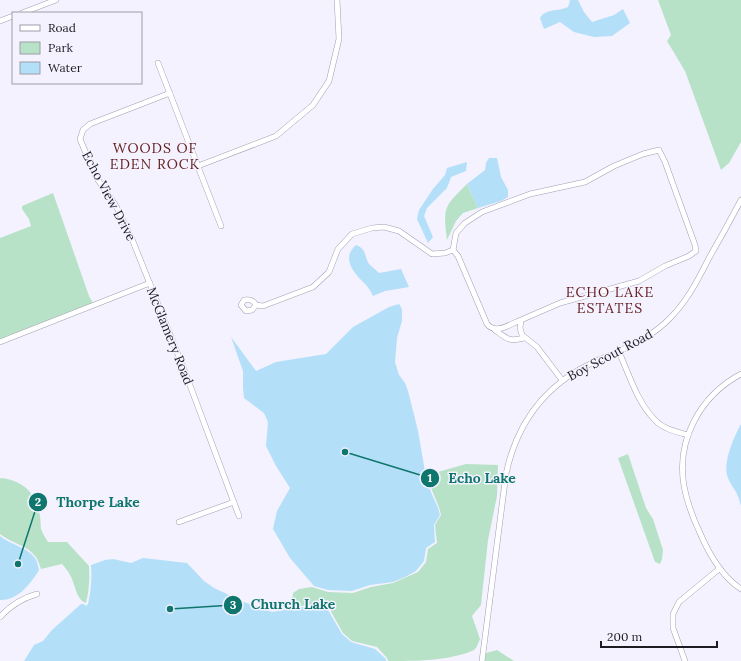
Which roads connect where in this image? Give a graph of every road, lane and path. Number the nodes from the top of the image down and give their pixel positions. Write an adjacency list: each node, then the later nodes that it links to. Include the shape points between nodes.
1 (56, 0): 3 (street)
2 (336, 0): 8 (street, via 339,39 329,80 313,104 276,136)
3 (25, 12)
4 (12, 16): 5 (street)
5 (0, 21)
6 (158, 63): 7 (street)
7 (170, 93): 8 (street); 12 (street, Echo View Drive, via 90,124 83,130 80,139 96,177 116,206)
8 (198, 166): 10 (street)
9 (741, 200): 18 (street, Boy Scout Road, via 683,304 654,332)
10 (221, 226)
11 (453, 250): 13 (street, via 432,254 399,231 384,227 372,228 352,234 338,248 329,272 313,287 263,306); 14 (street, via 456,234 465,223 483,212 530,194 585,182 614,166 659,150 696,251 640,281 560,303); 15 (street, via 458,256 484,319 490,328)
12 (150, 282): 17 (street, McGlamery Road); 22 (street, McGlamery Road)
13 (256, 305)
14 (521, 320): 15 (street); 16 (street, via 520,331)
15 (495, 330): 16 (street, via 514,341)
16 (524, 338): 20 (street, via 537,348)
17 (0, 342)
18 (619, 352): 20 (street, Boy Scout Road); 21 (street, via 640,399 655,421 671,430)
19 (741, 374): 21 (street, via 712,395 697,414)
20 (562, 380): 29 (street, Boy Scout Road, via 530,414 510,458)
21 (688, 435): 25 (street, via 683,452 684,487 690,510 707,551)
22 (234, 502): 23 (street, McGlamery Road); 24 (street)
23 (239, 516)
24 (179, 522)
25 (720, 569): 26 (street); 30 (street, via 679,602 673,614 673,628)
26 (741, 589)
27 (37, 594): 28 (street, via 22,598)
28 (0, 618)
29 (482, 661)
30 (685, 661)

